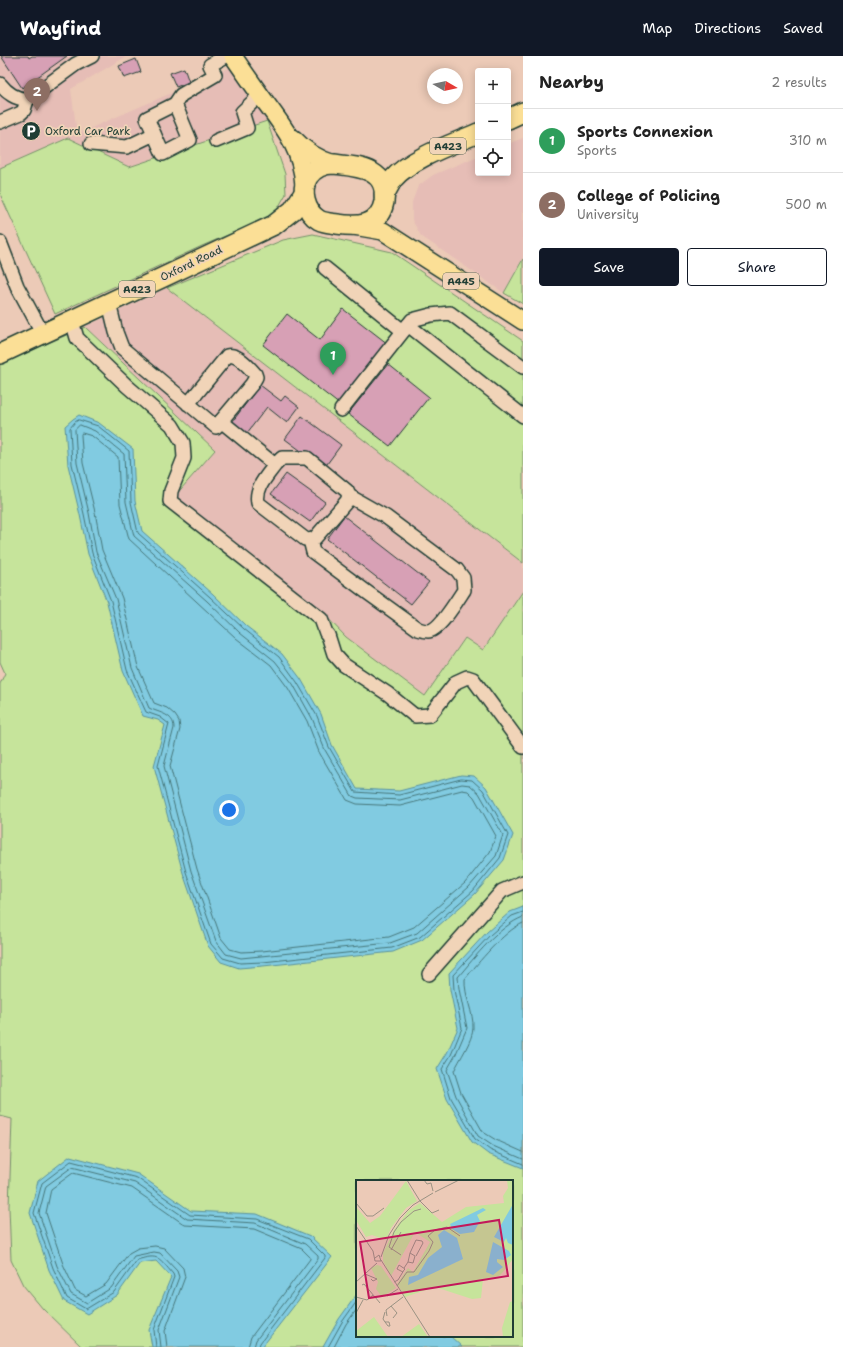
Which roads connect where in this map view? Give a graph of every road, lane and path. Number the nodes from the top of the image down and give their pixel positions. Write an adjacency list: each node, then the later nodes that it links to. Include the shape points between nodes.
1 (92, 56): 6 (lane, via 76,64)
2 (226, 56): 7 (lane, via 210,65 215,75 181,95)
3 (233, 56): 5 (main road)
4 (0, 84): 6 (lane, via 15,98)
5 (260, 95): 13 (main road); 14 (lane, via 242,112 247,128)
6 (27, 100): 10 (lane, via 24,110)
7 (175, 104): 12 (lane, via 147,118); 12 (lane, via 190,140 163,154)
8 (523, 112): 9 (highway)
9 (511, 118)
10 (0, 122)
11 (475, 133): 16 (highway, A423)
12 (154, 134): 15 (lane, via 127,147)
13 (290, 135): 17 (main road, via 313,156); 19 (main road, via 304,175)
14 (216, 141)
15 (91, 144)
16 (417, 160): 18 (highway, A423, via 382,168); 20 (highway, A423, via 393,179)
17 (334, 164): 18 (highway); 19 (highway, via 323,165 314,170 307,179)
18 (359, 167): 20 (highway, via 372,172 381,180)
19 (304, 189): 21 (highway, via 308,208 315,217); 22 (highway, Oxford Road / A423, via 293,210)
20 (384, 199): 23 (highway, via 374,219); 24 (main road, A445, via 390,223)
21 (324, 222): 22 (highway, Oxford Road / A423, via 302,220); 23 (highway)
22 (274, 225): 27 (highway, Oxford Road / A423)
23 (354, 226): 24 (main road, A445, via 383,231)
24 (399, 240): 29 (main road, A445)
25 (0, 242): 31 (lane, via 17,286)
26 (325, 268): 30 (lane)
27 (109, 303): 28 (highway, Oxford Road / A423); 34 (lane, via 122,348)
28 (72, 321): 31 (highway, Oxford Road / A423); 41 (lane, via 77,338 127,386 172,424 182,443 184,458 171,491 170,501 321,619 334,654 344,666 388,694 415,716 430,715 456,682 467,677 473,679)
29 (523, 321)
30 (406, 328): 33 (lane, via 412,320 450,313); 35 (lane); 36 (lane)
31 (43, 334): 32 (highway, Oxford Road / A423)
32 (0, 354)
33 (523, 367)
34 (188, 404): 37 (lane); 37 (lane, via 227,356 234,356 253,371 256,378)
35 (341, 410)
36 (523, 416)
37 (219, 424): 38 (lane)
38 (275, 465): 39 (lane, via 282,458 307,458 347,491); 40 (lane, via 258,488 258,503 305,539)
39 (348, 496): 40 (lane, via 347,501 315,538); 40 (lane, via 386,517 458,570 463,578 464,590 445,618 428,632 418,629 313,552)
40 (310, 540)
41 (523, 747)
42 (523, 882): 43 (lane, via 502,891)
43 (429, 974)

